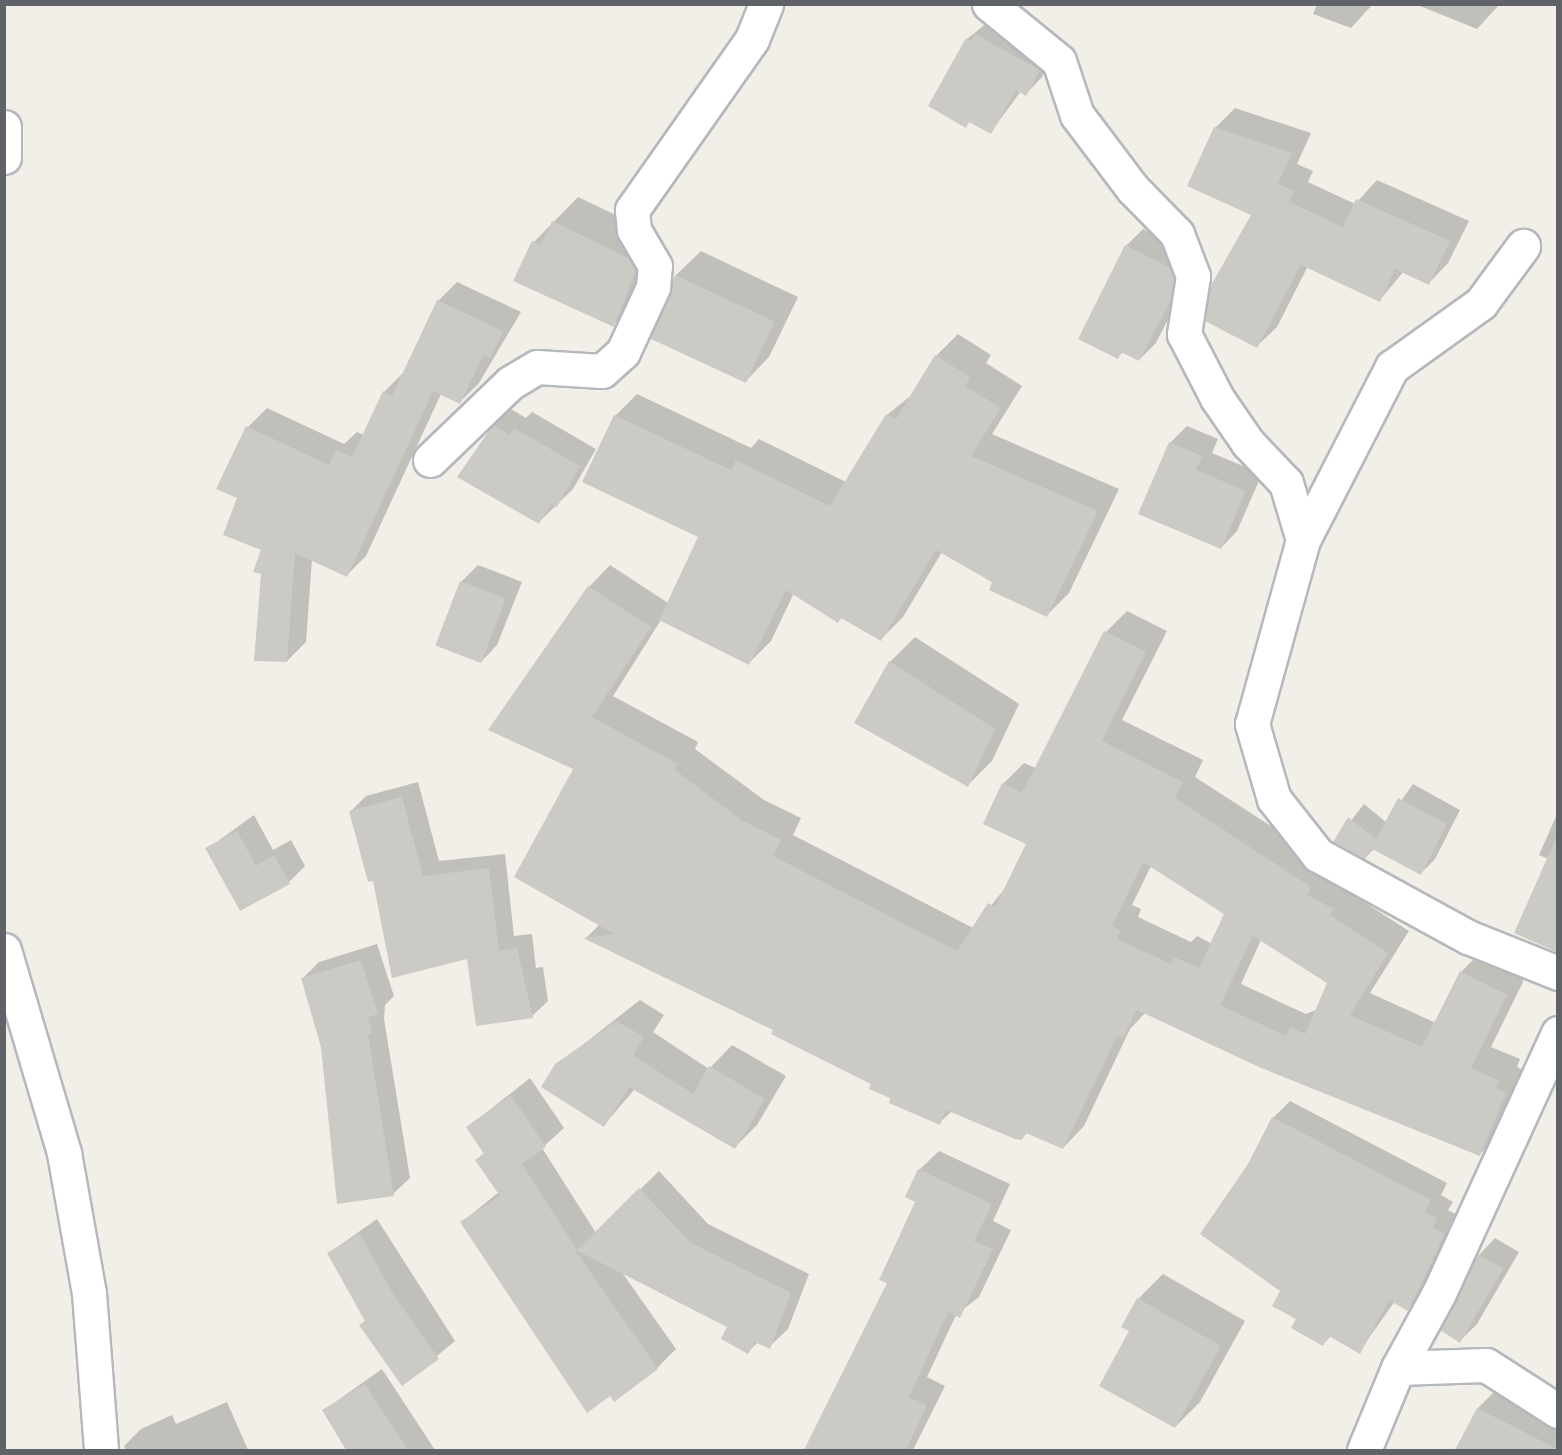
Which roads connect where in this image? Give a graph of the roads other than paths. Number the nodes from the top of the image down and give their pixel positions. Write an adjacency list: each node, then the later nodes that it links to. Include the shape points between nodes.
1 (766, 4): 6 (street, via 752,39 632,210 634,230 655,266 653,287 623,352 602,371 537,367 510,383)
2 (989, 4): 7 (street, via 1059,61 1077,115 1133,189 1177,234 1193,276 1184,334 1217,398 1248,443 1286,483)
3 (4, 127): 4 (street)
4 (4, 157)
5 (1523, 246): 7 (street, via 1481,303 1392,367)
6 (430, 460)
7 (1304, 540): 9 (street, via 1252,724 1274,799 1318,855 1468,937)
8 (4, 950): 13 (street, via 64,1153 89,1293)
9 (1557, 973)
10 (1557, 1033): 11 (street, via 1439,1293)
11 (1398, 1368): 12 (street, via 1486,1365); 14 (street)
12 (1557, 1411)
13 (101, 1450)
14 (1364, 1450)

